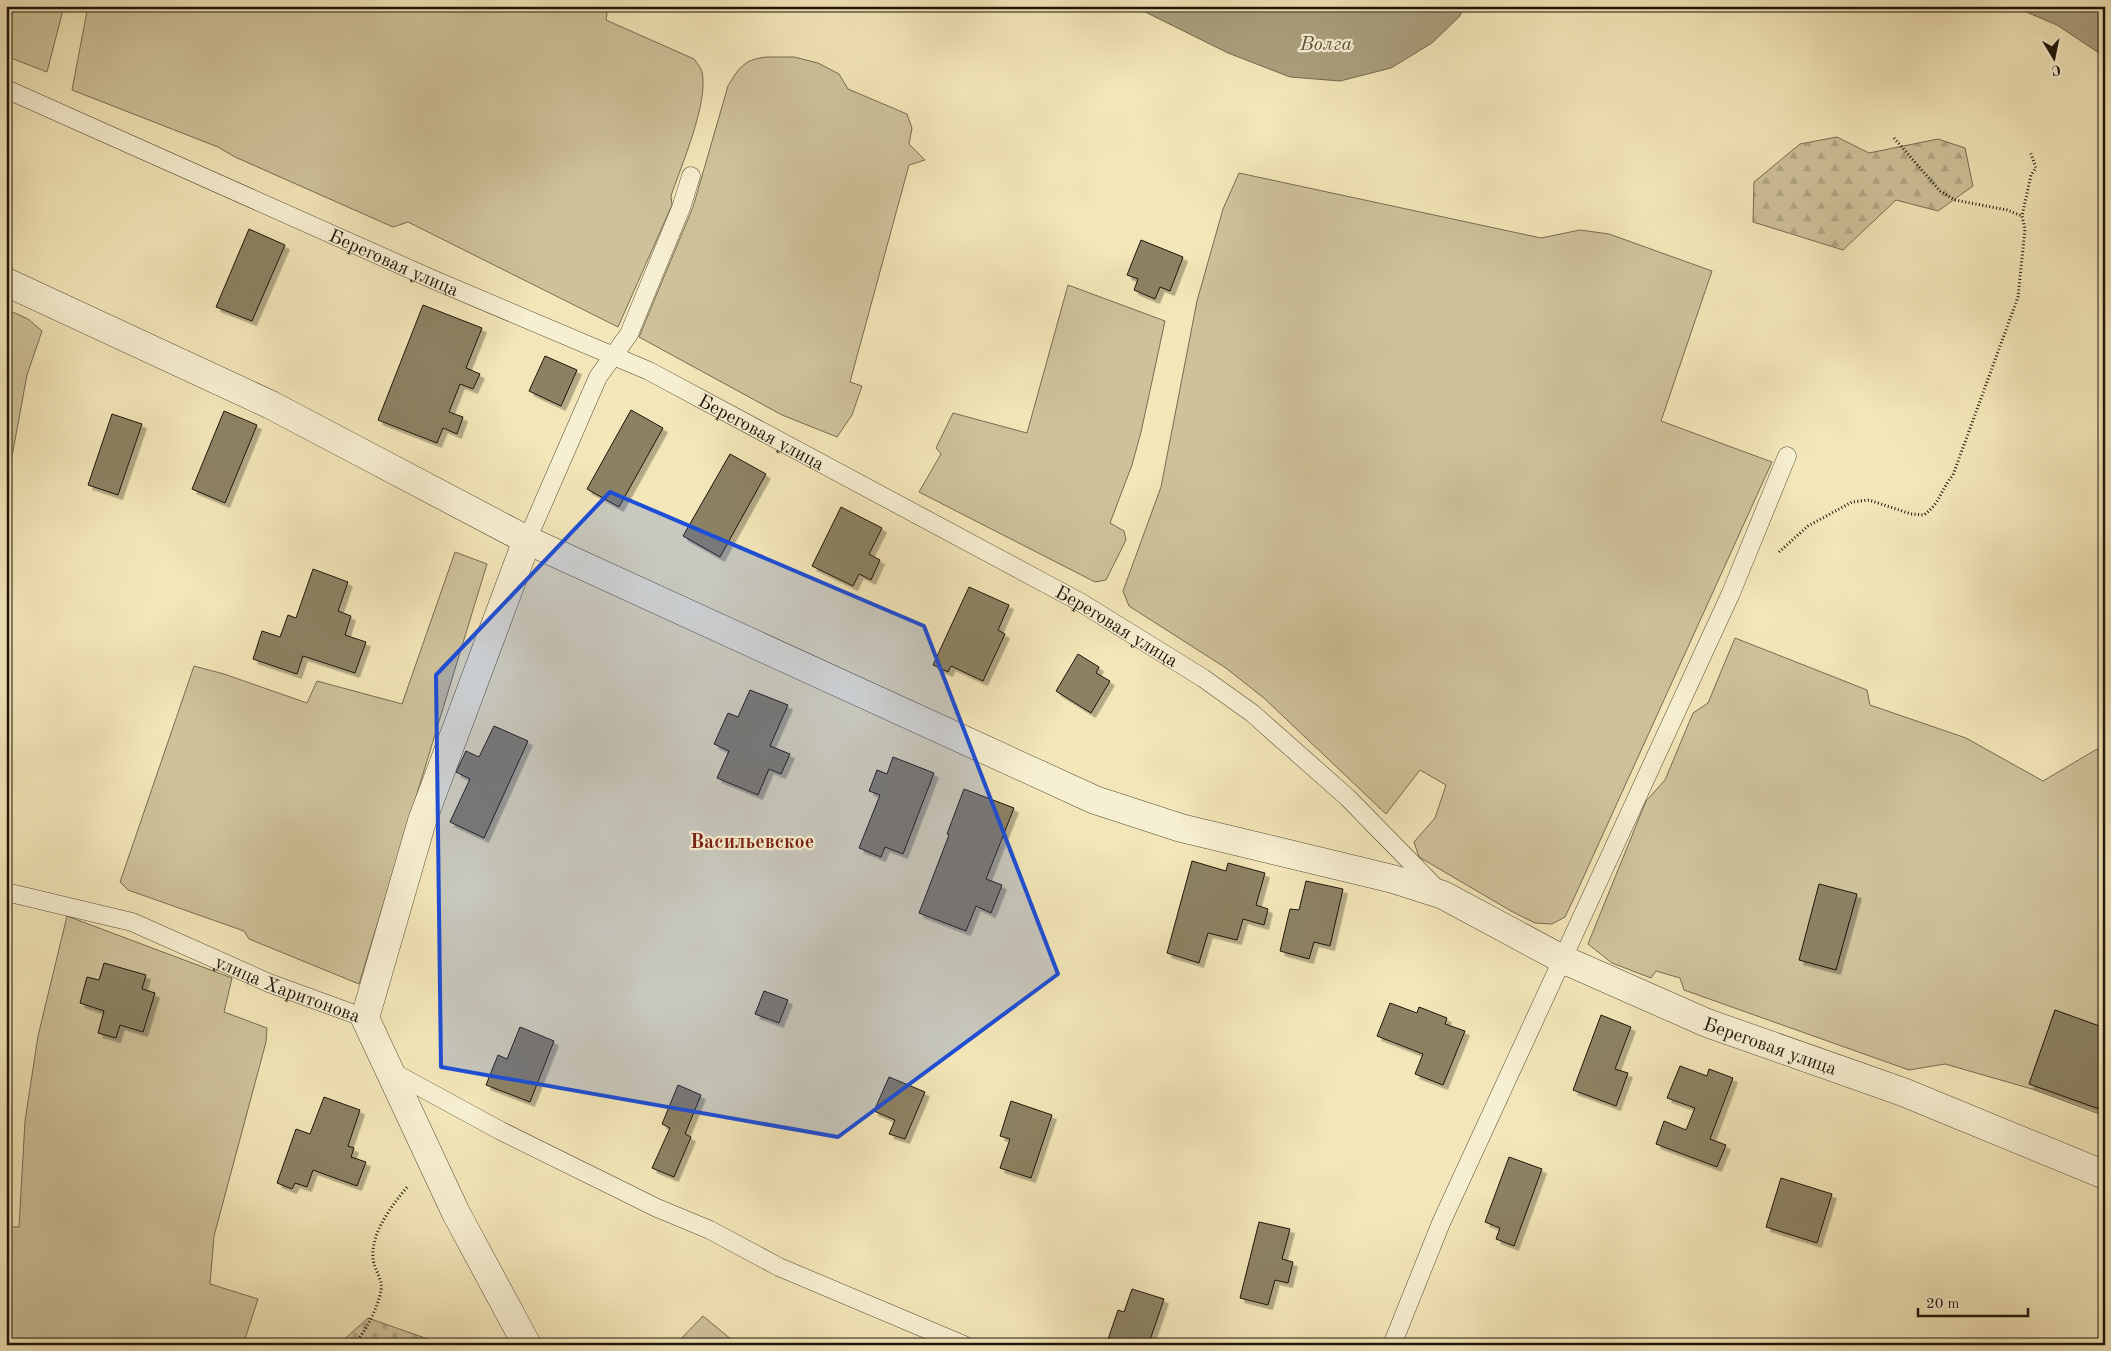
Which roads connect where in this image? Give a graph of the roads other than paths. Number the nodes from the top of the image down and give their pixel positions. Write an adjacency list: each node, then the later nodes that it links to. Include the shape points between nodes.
1 (6, 89): 4 (lane, Береговая улица)
2 (691, 176): 4 (lane, via 629,334)
3 (6, 282): 6 (street, Береговая улица, via 271,405)
4 (613, 356): 6 (lane, via 598,377); 8 (lane, Береговая улица, via 649,371 1080,602 1189,668 1258,718 1348,798)
5 (1787, 456): 9 (lane, via 1731,593)
6 (527, 540): 8 (street, Береговая улица, via 1095,800 1181,828 1393,879); 10 (street, via 422,821)
7 (6, 892): 10 (lane, улица Харитонова, via 132,922 269,983)
8 (1443, 895): 9 (street, Береговая улица)
9 (1562, 959): 12 (street, Береговая улица, via 1707,1023 1903,1092); 15 (lane, via 1441,1223)
10 (365, 1018): 11 (street, улица Харитонова)
11 (389, 1070): 13 (street, улица Харитонова, via 456,1213); 14 (lane, via 501,1131 657,1208 710,1230 779,1268)
12 (2105, 1175)
13 (527, 1345)
14 (964, 1345)
15 (1392, 1345)

